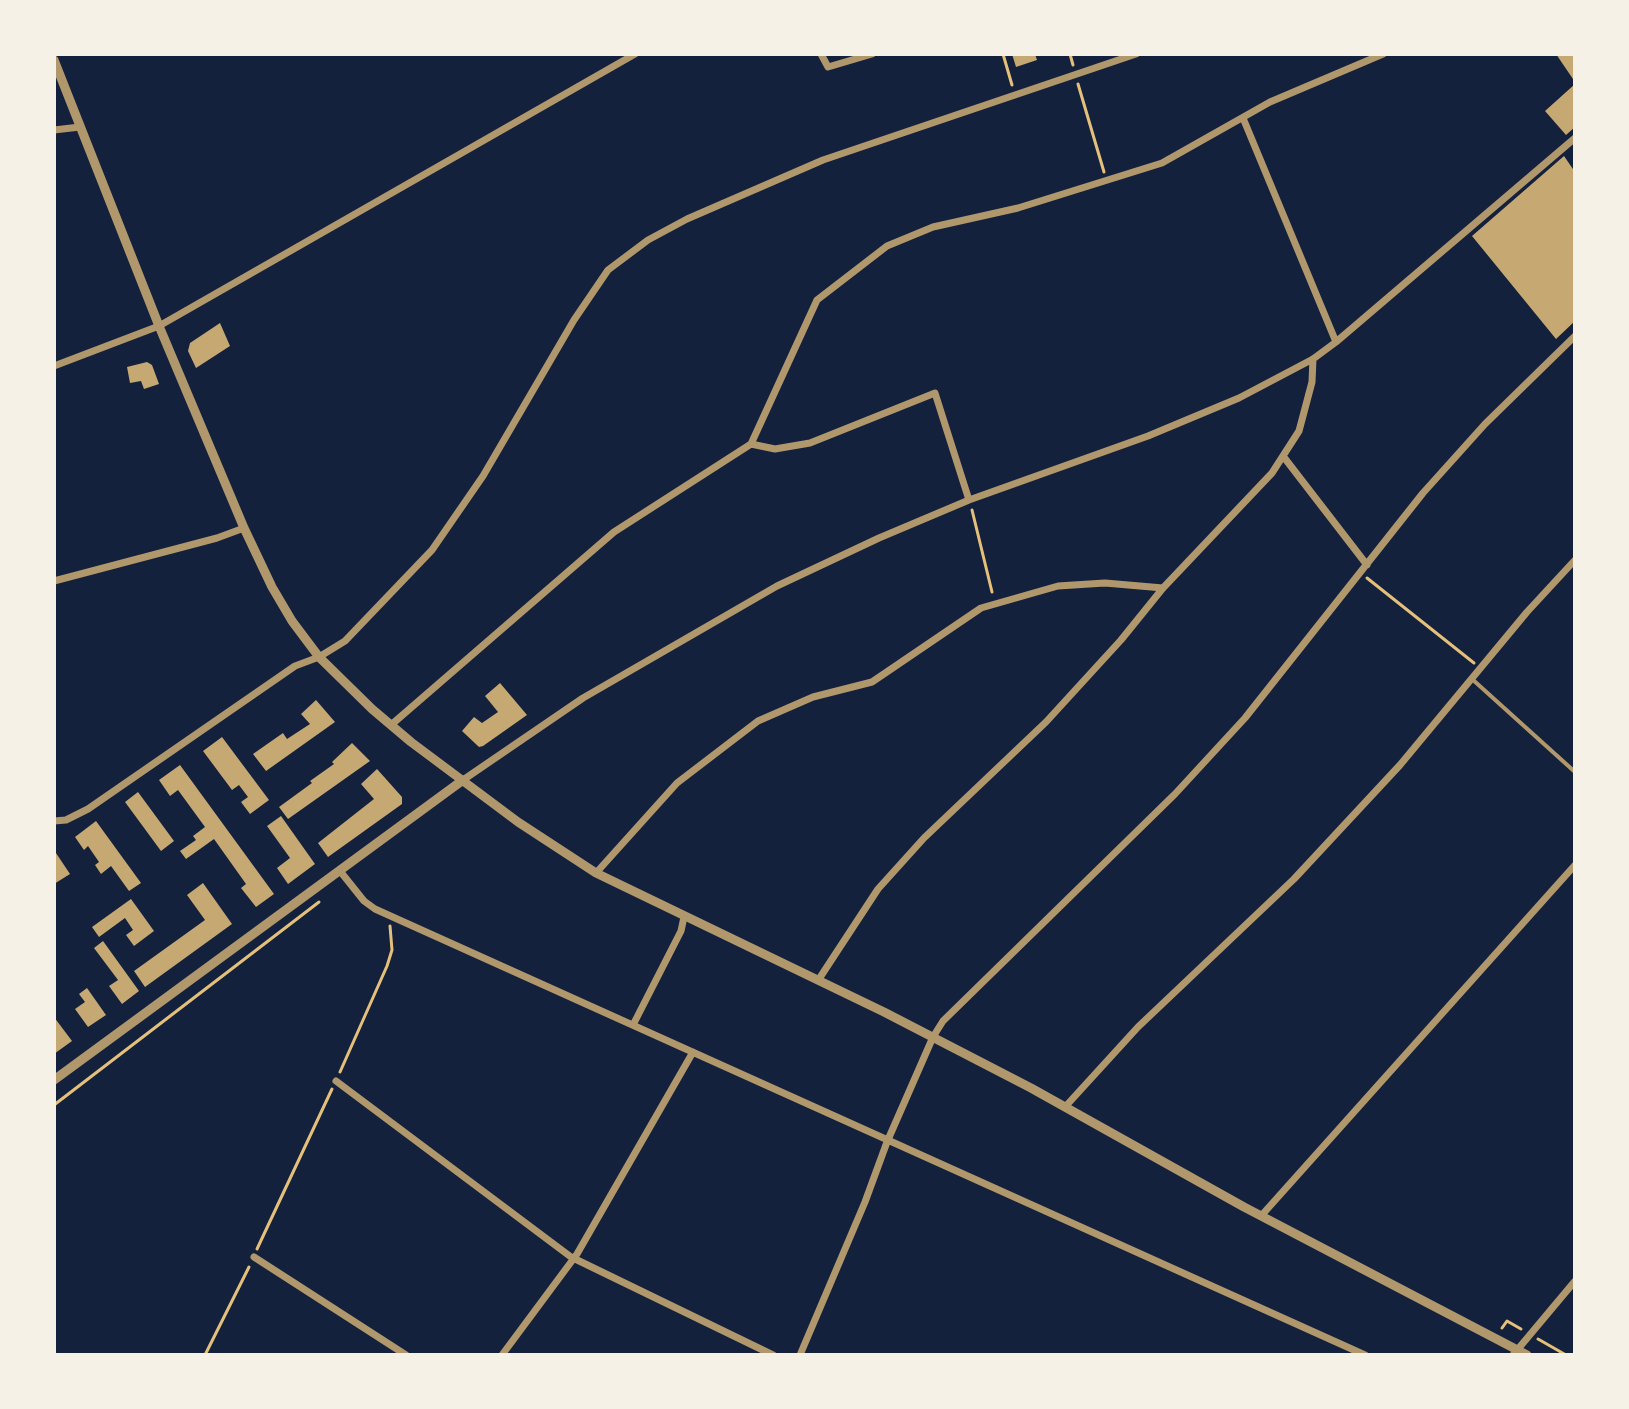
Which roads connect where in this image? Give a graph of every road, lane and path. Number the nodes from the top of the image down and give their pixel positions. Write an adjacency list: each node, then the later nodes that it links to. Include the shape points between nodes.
1 (635, 54): 15 (street)
2 (821, 54): 3 (street, via 828,67)
3 (872, 54)
4 (1003, 54): 9 (path)
5 (1136, 54): 8 (street)
6 (1383, 54): 10 (street)
7 (54, 60): 11 (street)
8 (1075, 74): 9 (street); 14 (path)
9 (1015, 94): 30 (street, via 796,171 687,219 608,270 432,550 345,641)
10 (1243, 118): 14 (street, via 1162,163); 17 (street)
11 (80, 127): 12 (street); 15 (street)
12 (54, 130)
13 (1575, 138): 17 (street)
14 (1106, 180): 20 (street, via 933,227 887,246 849,273 817,300)
15 (159, 326): 19 (street); 23 (street)
16 (1575, 336): 25 (street, via 1485,424)
17 (1336, 342): 18 (street)
18 (1313, 359): 21 (street, via 1299,431); 22 (street, via 1239,398 1148,436)
19 (54, 366)
20 (751, 444): 22 (street, via 775,449 810,443 935,393); 33 (street, via 614,532)
21 (1283, 456): 25 (street); 28 (street)
22 (969, 500): 29 (path); 35 (street, via 777,586 583,698)
23 (244, 528): 27 (street); 30 (street, via 292,621)
24 (1575, 560): 31 (street)
25 (1367, 565): 26 (street)
26 (1361, 574): 31 (path); 45 (street, via 1245,718 1175,794 943,1021)
27 (54, 581)
28 (1163, 588): 29 (street, via 1058,586); 43 (street, via 1046,722 878,889)
29 (995, 604): 39 (street, via 981,608 872,682 813,697 758,721 677,783)
30 (319, 657): 33 (street); 36 (street, via 295,666 88,809)
31 (1480, 668): 32 (street)
32 (1472, 679): 34 (lane); 50 (street, via 1294,879 1138,1027)
33 (391, 725): 35 (street)
34 (1575, 772)
35 (463, 780): 38 (street); 39 (street)
36 (54, 821)
37 (1575, 865): 52 (street)
38 (340, 871): 41 (street, via 364,901); 47 (street)
39 (596, 873): 42 (street)
40 (325, 897): 49 (path)
41 (387, 914): 44 (street); 48 (path, via 392,950)
42 (684, 917): 43 (street); 44 (street)
43 (819, 979): 45 (street)
44 (633, 1025): 46 (street)
45 (933, 1037): 50 (street); 51 (street)
46 (693, 1052): 51 (street); 54 (street)
47 (54, 1080)
48 (336, 1081): 53 (path); 54 (street)
49 (54, 1105)
50 (1065, 1107): 52 (street)
51 (887, 1142): 61 (street); 62 (street)
52 (1261, 1216): 56 (street)
53 (254, 1257): 57 (path); 58 (street)
54 (574, 1258): 59 (street); 60 (street)
55 (1575, 1281): 56 (street)
56 (1519, 1353)
57 (205, 1355)
58 (406, 1355)
59 (502, 1355)
60 (773, 1355)
61 (800, 1355)
62 (1365, 1355)

